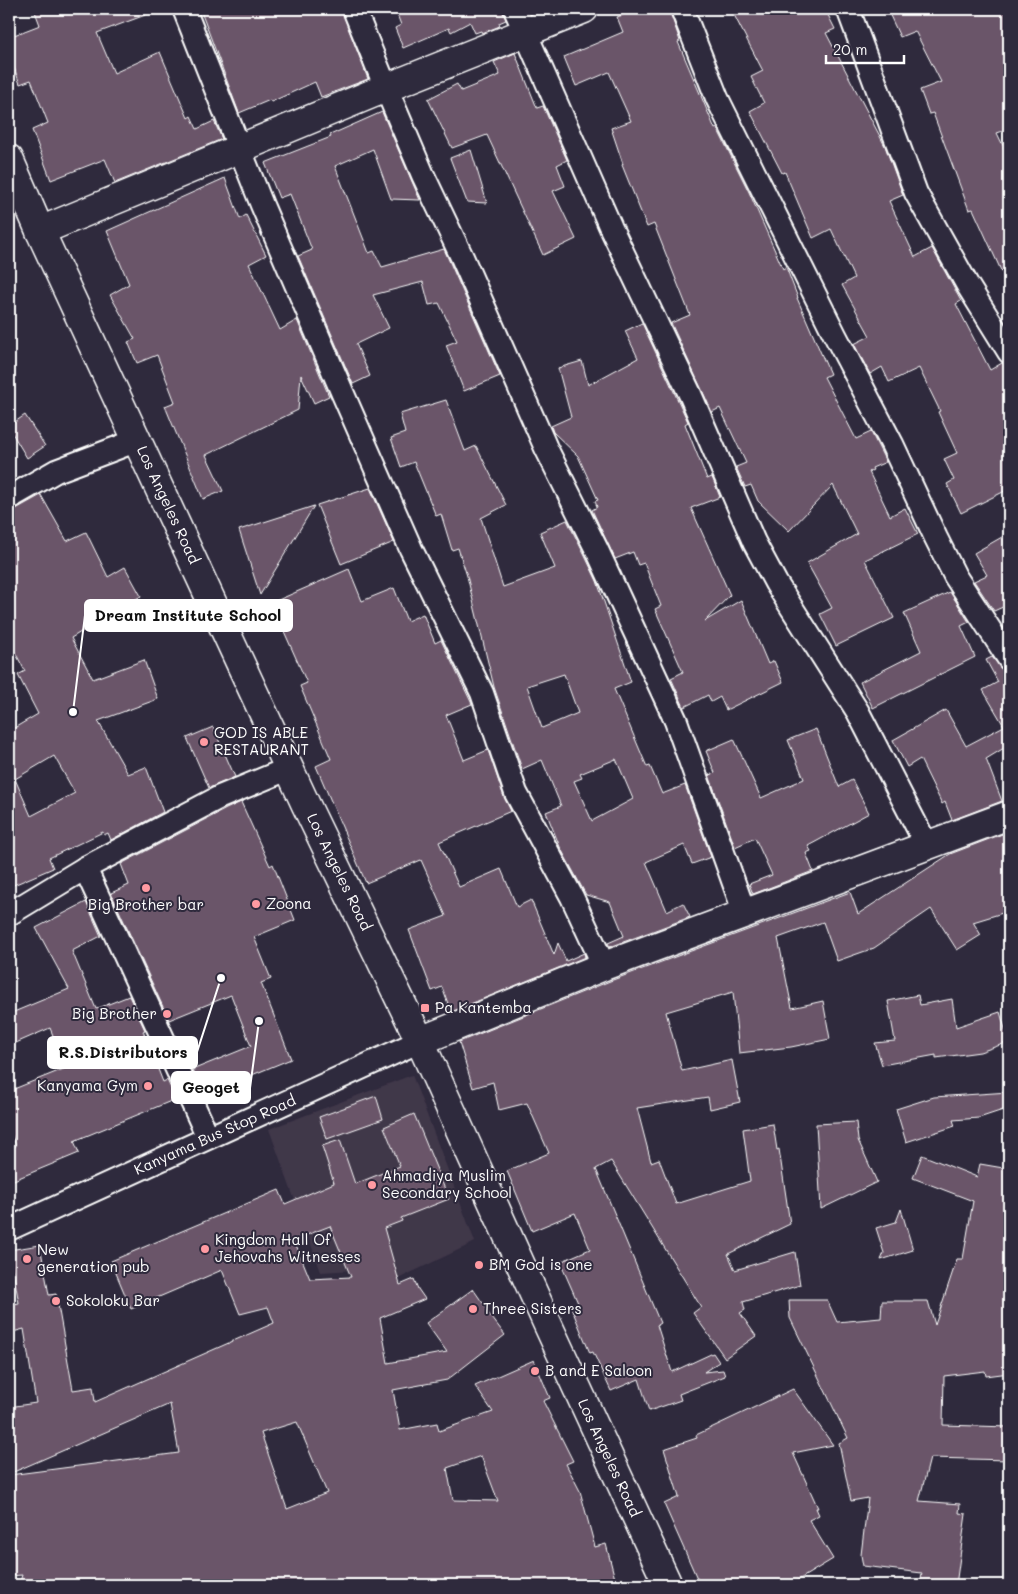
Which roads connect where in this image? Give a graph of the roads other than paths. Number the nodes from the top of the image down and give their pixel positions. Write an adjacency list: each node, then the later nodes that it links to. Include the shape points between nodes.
1 (184, 9): 8 (street)
2 (354, 9): 7 (street)
3 (584, 9): 6 (main road)
4 (682, 9): 14 (street, via 717,98 955,576)
5 (848, 9): 11 (street, via 916,193)
6 (520, 21): 7 (main road); 17 (street, via 610,228 690,394 754,542 776,583 858,712)
7 (386, 88): 8 (main road); 20 (street, via 546,448 676,721)
8 (239, 149): 10 (main road); 21 (street, via 411,550 482,692 516,793 572,897)
9 (9, 159): 10 (main road, Los Angeles Road)
10 (40, 231): 12 (main road, Los Angeles Road)
11 (1009, 352)
12 (138, 440): 13 (street, via 56,471); 15 (main road, Los Angeles Road)
13 (9, 498)
14 (1009, 659)
15 (290, 768): 18 (street, via 220,797); 22 (main road, Los Angeles Road)
16 (1009, 815): 17 (main road)
17 (927, 846): 20 (main road)
18 (85, 868): 19 (street); 23 (street)
19 (9, 914)
20 (746, 914): 21 (main road)
21 (604, 966): 22 (main road)
22 (420, 1041): 23 (street, Kanyama Bus Stop Road); 25 (main road, Los Angeles Road)
23 (208, 1137): 24 (street, Kanyama Bus Stop Road)
24 (10, 1225)
25 (668, 1585)

